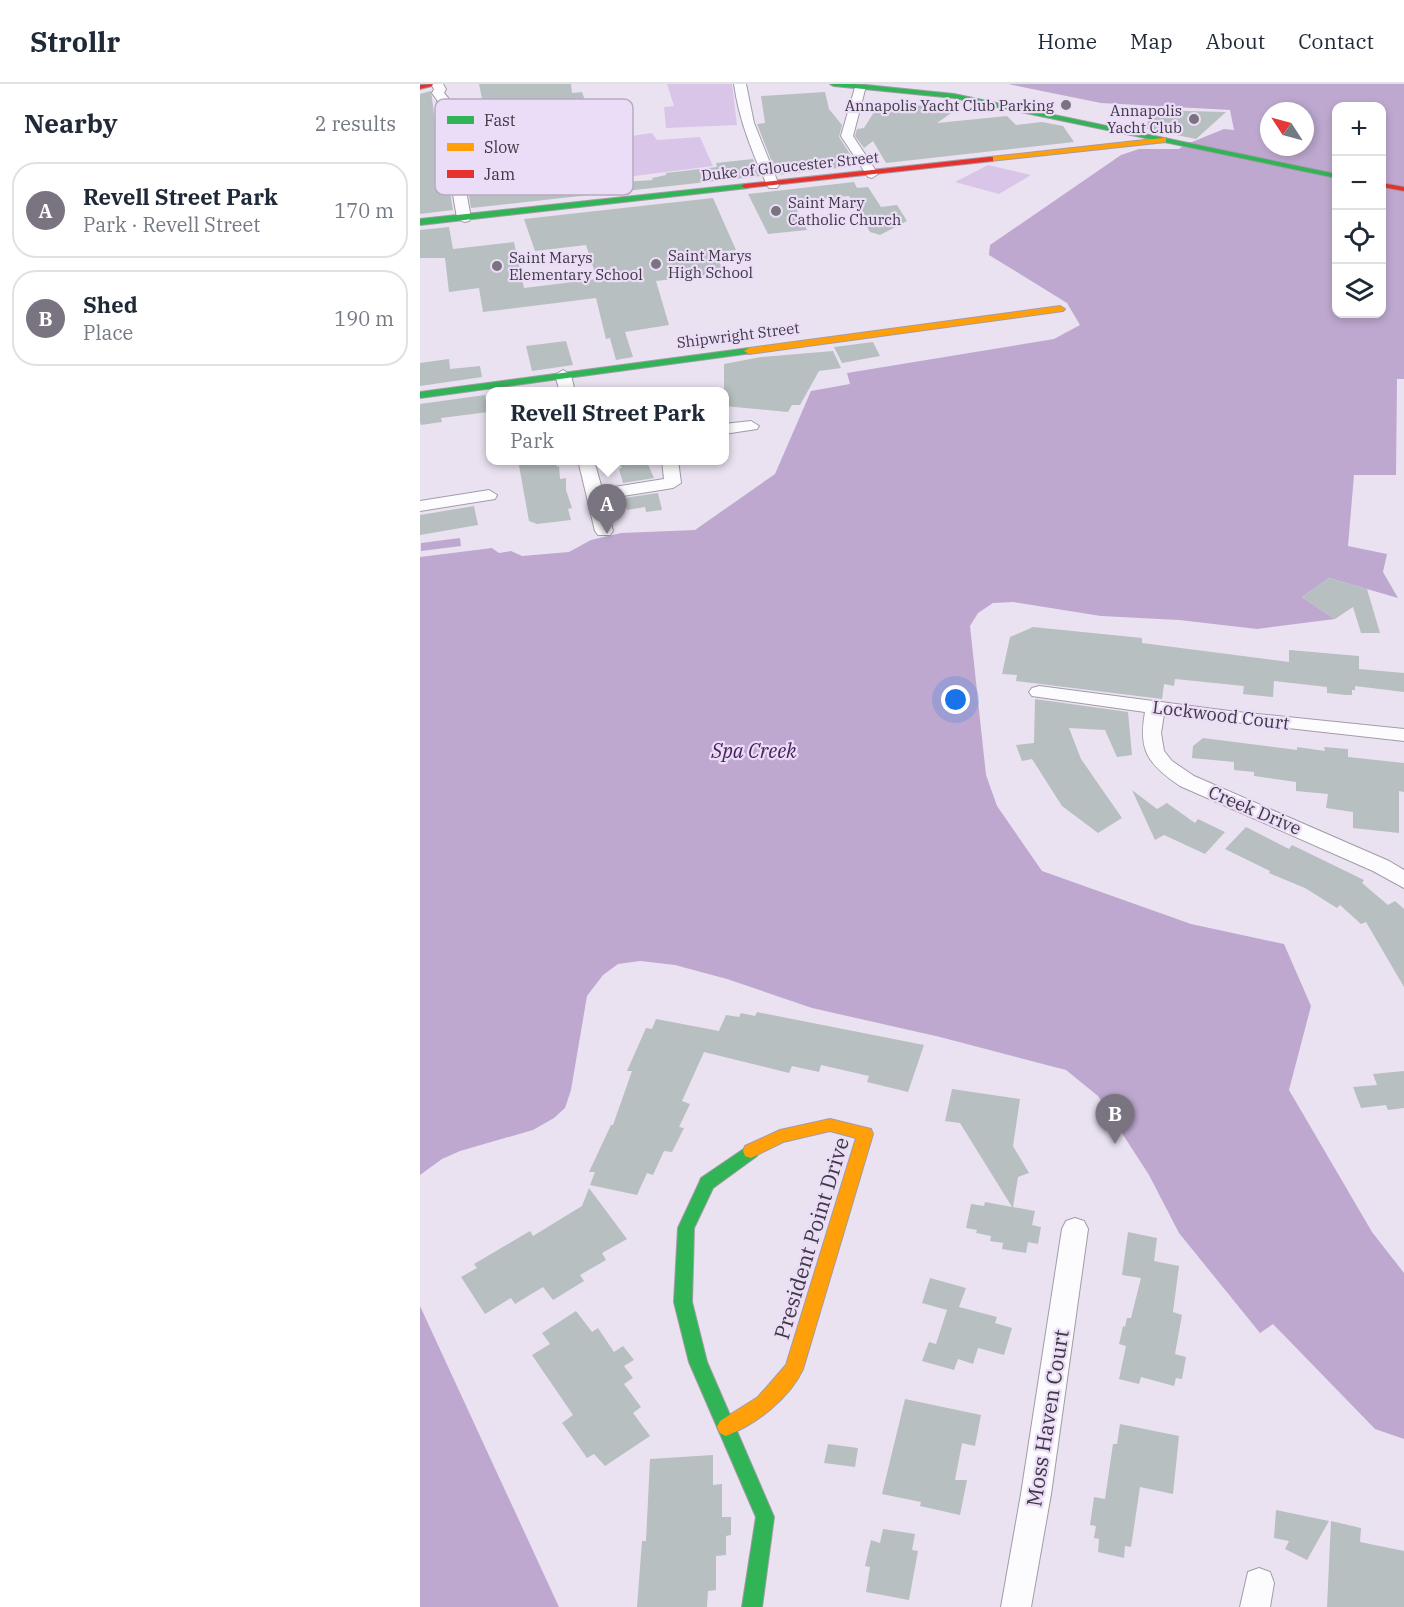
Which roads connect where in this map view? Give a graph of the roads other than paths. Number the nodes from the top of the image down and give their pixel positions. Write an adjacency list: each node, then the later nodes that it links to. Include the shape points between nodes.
1 (740, 84): 9 (street, via 747,124)
2 (834, 84): 3 (main road)
3 (860, 86): 6 (main road, via 954,96); 7 (street, via 847,136)
4 (420, 87): 5 (main road)
5 (435, 87)
6 (1162, 140): 7 (main road, Duke of Gloucester Street); 8 (main road)
7 (872, 174): 9 (main road, Duke of Gloucester Street)
8 (1332, 175)
9 (773, 185): 13 (main road, Duke of Gloucester Street)
10 (1386, 186): 11 (main road)
11 (1404, 189)
12 (460, 195): 13 (street)
13 (464, 218): 14 (main road, Duke of Gloucester Street)
14 (420, 222)
15 (1060, 309): 16 (main road, Shipwright Street)
16 (563, 375): 17 (street); 18 (main road, Shipwright Street)
17 (567, 387)
18 (420, 395)
19 (751, 426): 20 (street)
20 (729, 428)
21 (586, 465): 24 (street)
22 (671, 465): 24 (street, via 673,483)
23 (489, 495): 25 (street)
24 (595, 495): 26 (street)
25 (420, 506)
26 (604, 531)
27 (1039, 693): 28 (street, Lockwood Court)
28 (1155, 707): 29 (street, Lockwood Court); 30 (street, Creek Drive, via 1151,745 1169,770)
29 (1404, 735)
30 (1404, 880)
31 (1075, 1228): 34 (street, Moss Haven Court)
32 (726, 1427): 32 (main road, President Point Drive, via 698,1362 683,1302 686,1228 707,1183 738,1158 780,1136 830,1125 865,1134 794,1369 781,1390 764,1406); 33 (main road, President Point Drive, via 765,1517)
33 (752, 1607)
34 (1016, 1607)

